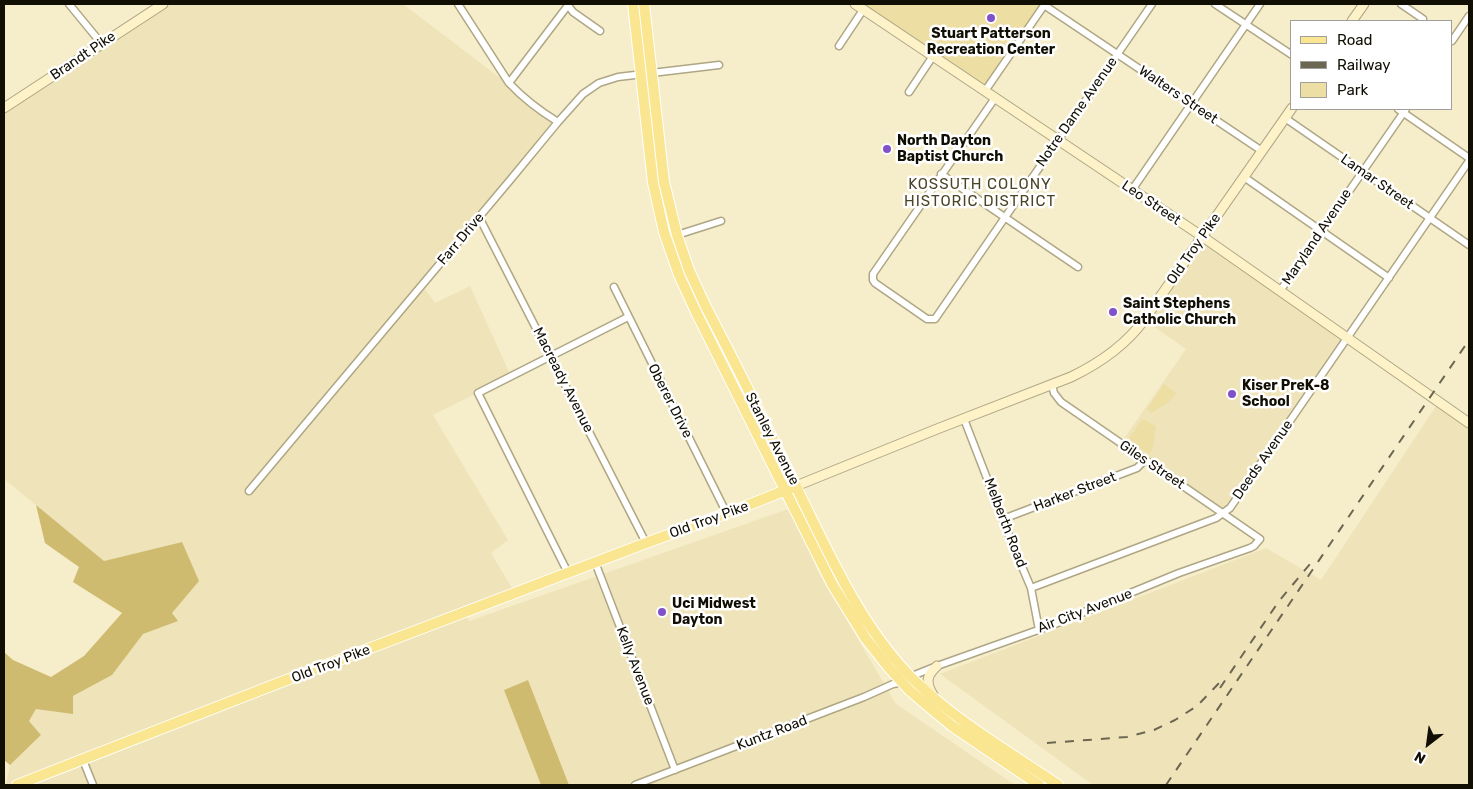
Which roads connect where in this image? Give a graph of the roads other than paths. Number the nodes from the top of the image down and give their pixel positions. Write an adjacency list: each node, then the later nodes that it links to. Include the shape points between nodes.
1 (68, 4): 21 (street)
2 (163, 4): 21 (main road, Brandt Pike)
3 (458, 4): 29 (street)
4 (568, 4): 19 (street, via 573,12); 29 (street)
5 (633, 4): 28 (main road, Stanley Avenue)
6 (644, 4): 27 (main road, Stanley Avenue)
7 (855, 4): 14 (main road, Leo Street)
8 (1044, 4): 23 (street, Walters Street); 30 (street)
9 (1152, 4): 23 (street, Notre Dame Avenue)
10 (1215, 4): 18 (street)
11 (1260, 4): 18 (street)
12 (1364, 4): 17 (main road)
13 (1400, 4): 16 (street)
14 (863, 10): 22 (street); 25 (main road, Leo Street)
15 (1469, 16): 20 (street)
16 (1423, 19)
17 (1353, 20)
18 (1246, 24): 24 (street); 33 (street)
19 (600, 31)
20 (1453, 40)
21 (101, 43): 34 (main road, Brandt Pike)
22 (839, 46)
23 (1117, 54): 33 (street, Walters Street); 39 (street, Notre Dame Avenue)
24 (1290, 54)
25 (933, 56): 30 (main road, Leo Street); 31 (street)
26 (719, 65): 27 (street, Farr Drive)
27 (652, 73): 28 (street, Farr Drive); 51 (main road, Stanley Avenue, via 664,182)
28 (641, 74): 38 (street, Farr Drive, via 599,83 583,94); 65 (main road, Stanley Avenue, via 653,183 678,274)
29 (509, 83): 38 (street)
30 (985, 91): 32 (main road, Leo Street)
31 (909, 92)
32 (995, 98): 39 (main road, Leo Street); 43 (street)
33 (1191, 104): 40 (street, Walters Street); 45 (street)
34 (4, 108)
35 (1291, 110): 37 (main road, Old Troy Pike)
36 (1402, 110): 41 (street); 42 (street, Maryland Avenue)
37 (1285, 118): 40 (main road, Old Troy Pike); 42 (street, Lamar Street)
38 (558, 122): 46 (street, Farr Drive)
39 (1058, 140): 45 (main road, Leo Street); 47 (street, Notre Dame Avenue)
40 (1262, 152): 44 (main road, Old Troy Pike)
41 (1469, 159): 48 (street, Deeds Avenue)
42 (1362, 171): 48 (street, Lamar Street); 50 (street, Maryland Avenue)
43 (941, 174): 47 (street); 47 (street, Notre Dame Avenue, via 874,271 875,283 908,306 927,318 935,318)
44 (1244, 177): 50 (street); 52 (main road, Old Troy Pike)
45 (1132, 190): 52 (main road, Leo Street)
46 (480, 217): 60 (street, Macready Avenue); 66 (street, Farr Drive)
47 (1005, 217): 54 (street)
48 (1430, 218): 53 (street, Lamar Street); 55 (street, Deeds Avenue)
49 (721, 221): 51 (street)
50 (1322, 231): 55 (street); 57 (street, Maryland Avenue)
51 (677, 235): 65 (main road, Stanley Avenue, via 689,270)
52 (1203, 237): 57 (main road, Leo Street); 61 (main road, Old Troy Pike, via 1130,338 1088,369)
53 (1469, 245)
54 (1078, 267)
55 (1389, 278): 59 (street, Deeds Avenue)
56 (614, 288): 58 (street, Oberer Drive)
57 (1280, 291): 59 (main road, Leo Street)
58 (628, 317): 60 (street); 67 (street, Oberer Drive)
59 (1348, 338): 63 (main road, Leo Street); 68 (street, Deeds Avenue)
60 (551, 356): 71 (street, Macready Avenue); 73 (street, via 478,393)
61 (1052, 385): 62 (main road, Old Troy Pike); 64 (street, Giles Street, via 1061,402)
62 (964, 419): 65 (main road, Old Troy Pike); 69 (street, Melberth Road)
63 (1469, 423)
64 (1146, 460): 68 (street, Giles Street); 69 (street, Harker Street, via 1136,468)
65 (791, 488): 67 (main road, Old Troy Pike); 77 (main road, Stanley Avenue, via 832,584 866,639 889,668)
66 (249, 491)
67 (727, 514): 71 (main road, Old Troy Pike)
68 (1224, 514): 70 (street, Giles Street); 74 (street, Deeds Avenue)
69 (1003, 520): 74 (street, Melberth Road)
70 (1260, 539): 75 (street, Air City Avenue, via 1250,548)
71 (646, 543): 72 (main road, Old Troy Pike)
72 (595, 562): 73 (main road, Old Troy Pike); 80 (street, Kelly Avenue)
73 (568, 572): 79 (main road, Old Troy Pike)
74 (1030, 588): 75 (street, Melberth Road)
75 (1039, 630): 76 (street, Air City Avenue)
76 (937, 666): 77 (street, Air City Avenue); 78 (main road, via 928,679 928,686)
77 (907, 679): 78 (main road, Stanley Avenue); 80 (street, Kuntz Road); 84 (main road, Stanley Avenue, via 909,690 952,726)
78 (936, 699): 85 (main road, Stanley Avenue)
79 (83, 760): 81 (main road, Old Troy Pike); 82 (street)
80 (675, 770): 83 (street, Kuntz Road)
81 (17, 785)
82 (93, 785)
83 (635, 785)
84 (1039, 785)
85 (1058, 785)

